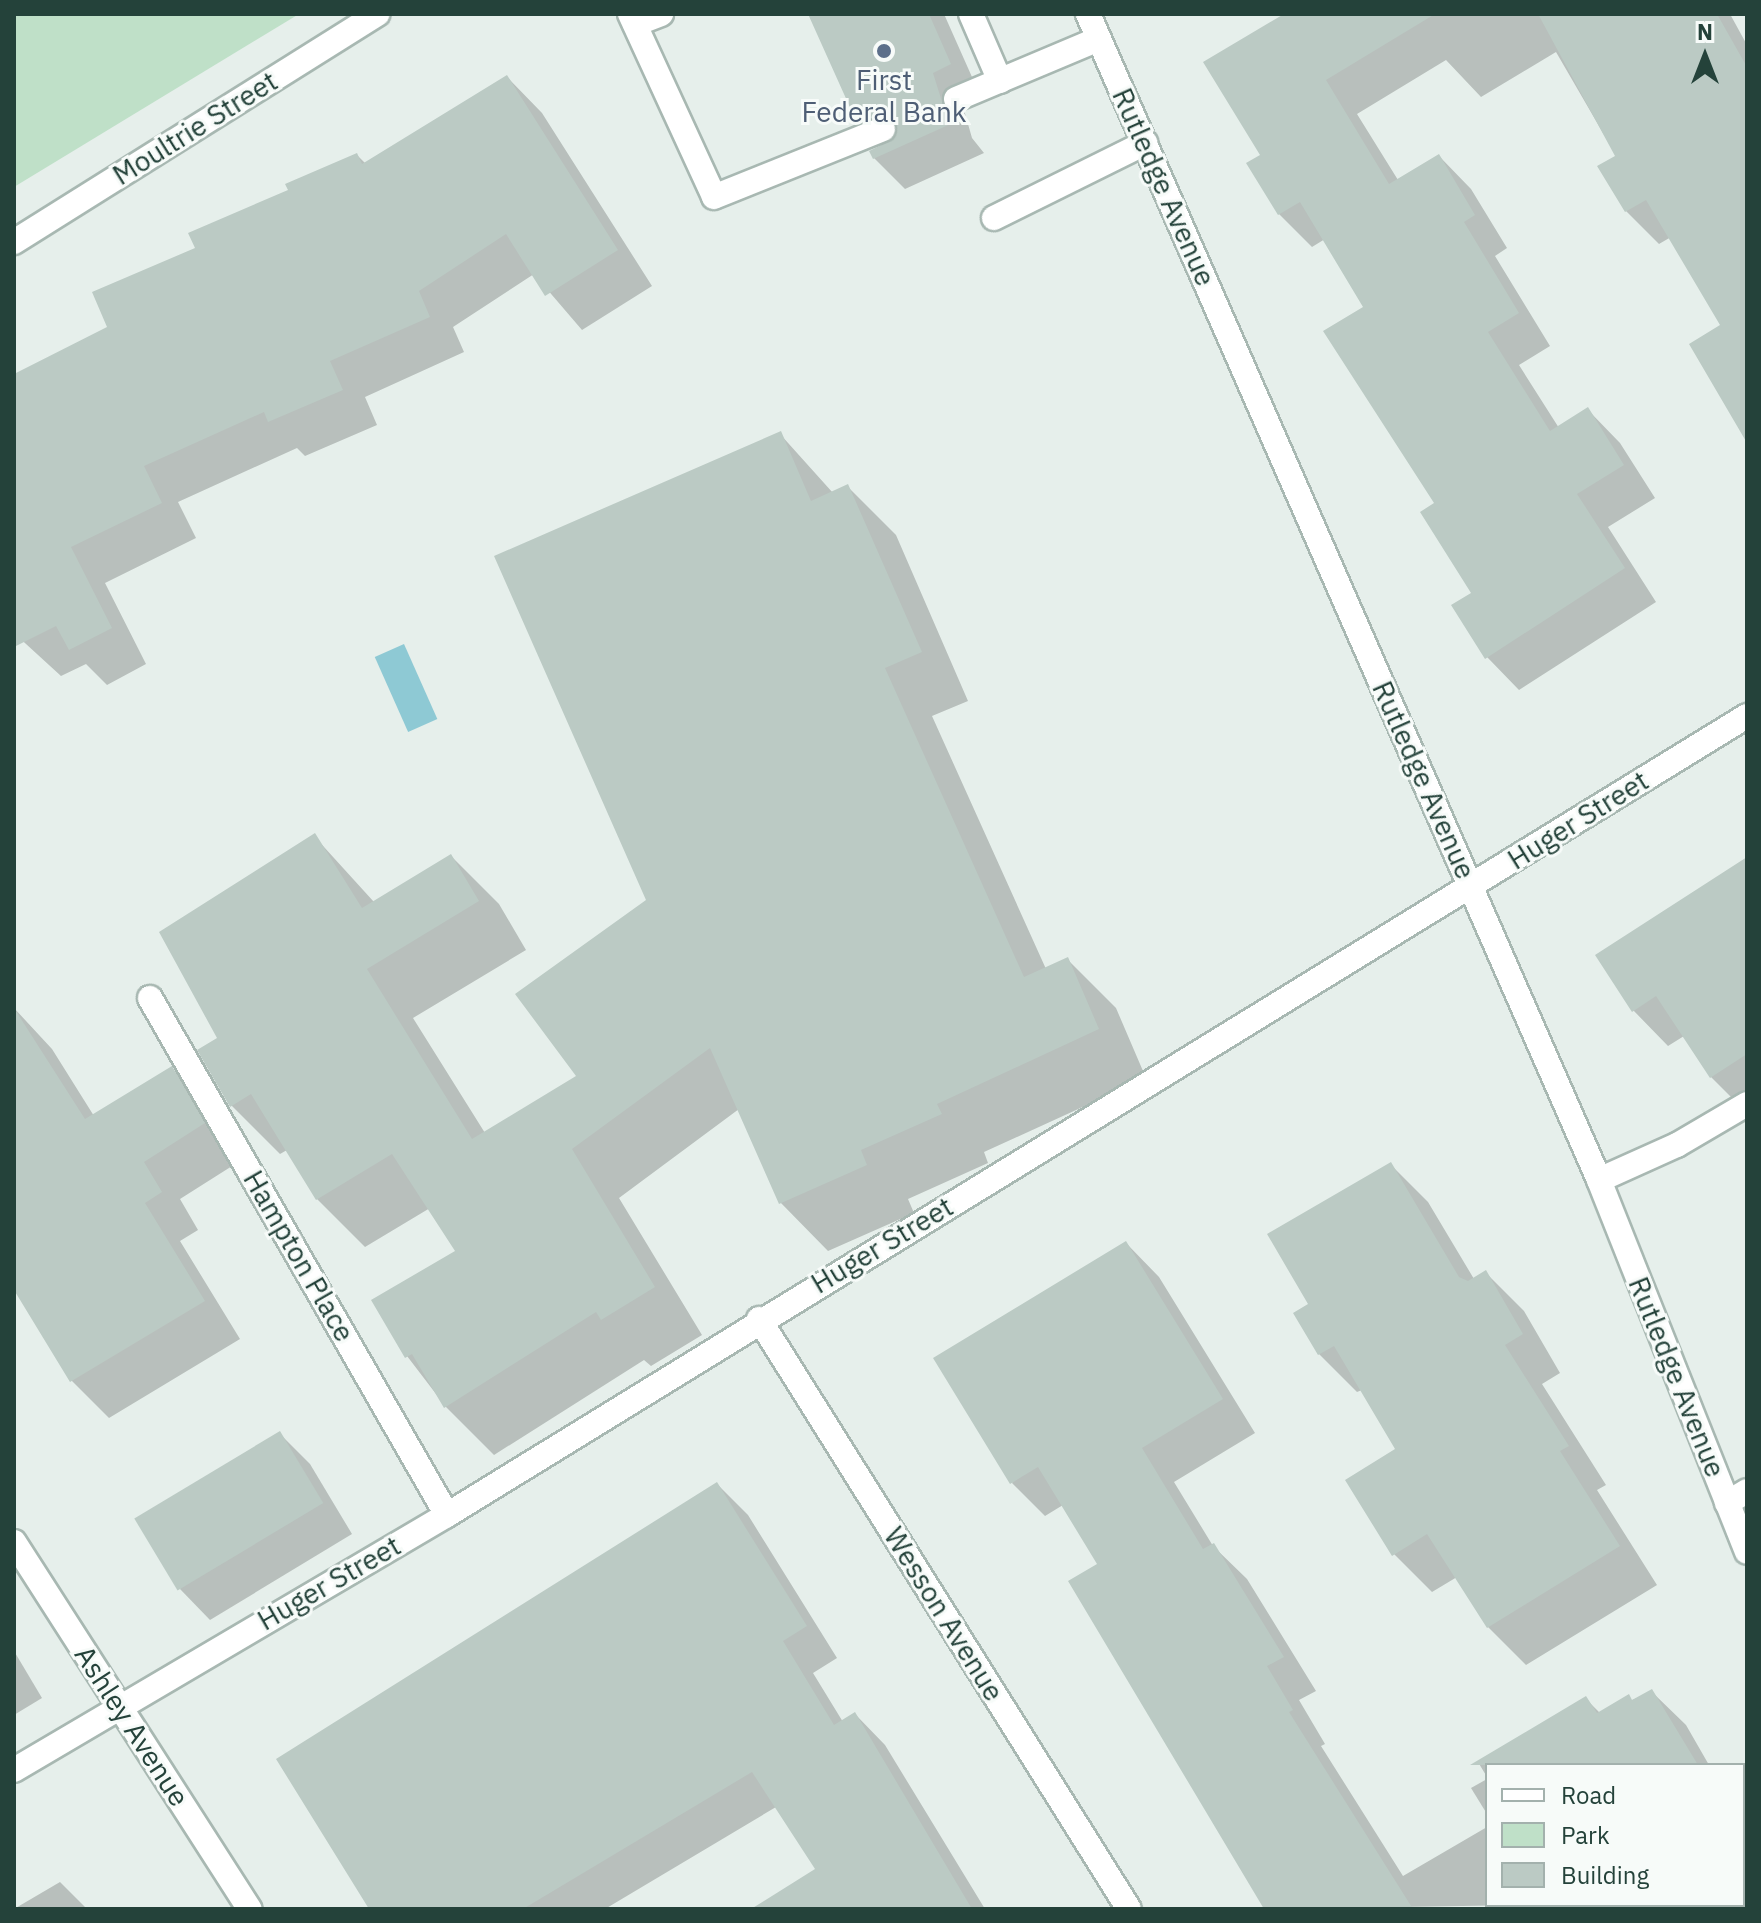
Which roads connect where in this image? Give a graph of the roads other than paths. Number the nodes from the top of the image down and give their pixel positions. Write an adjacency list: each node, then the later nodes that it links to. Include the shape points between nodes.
1 (377, 14): 12 (street, Moultrie Street)
2 (661, 14): 5 (street)
3 (971, 14): 7 (street)
4 (1088, 14): 6 (street, Rutledge Avenue)
5 (632, 19): 9 (street, via 714,197)
6 (1099, 39): 7 (street); 10 (street, Rutledge Avenue)
7 (1000, 81): 8 (street)
8 (956, 99)
9 (883, 129)
10 (1145, 143): 11 (street); 14 (street, Rutledge Avenue)
11 (994, 218)
12 (14, 242)
13 (1747, 716): 14 (street, Huger Street)
14 (1470, 886): 17 (street, Rutledge Avenue); 18 (street, Huger Street)
15 (150, 998): 20 (street, Hampton Place)
16 (1747, 1104): 17 (street, via 1677,1145)
17 (1599, 1180): 19 (street, Rutledge Avenue)
18 (759, 1319): 20 (street, Huger Street); 26 (street, Wesson Avenue)
19 (1737, 1497): 22 (street, Rutledge Avenue)
20 (447, 1515): 23 (street, Huger Street)
21 (14, 1542): 23 (street, Ashley Avenue)
22 (1747, 1552)
23 (118, 1704): 24 (street, Huger Street); 25 (street, Ashley Avenue)
24 (14, 1770)
25 (250, 1909)
26 (1129, 1909)

